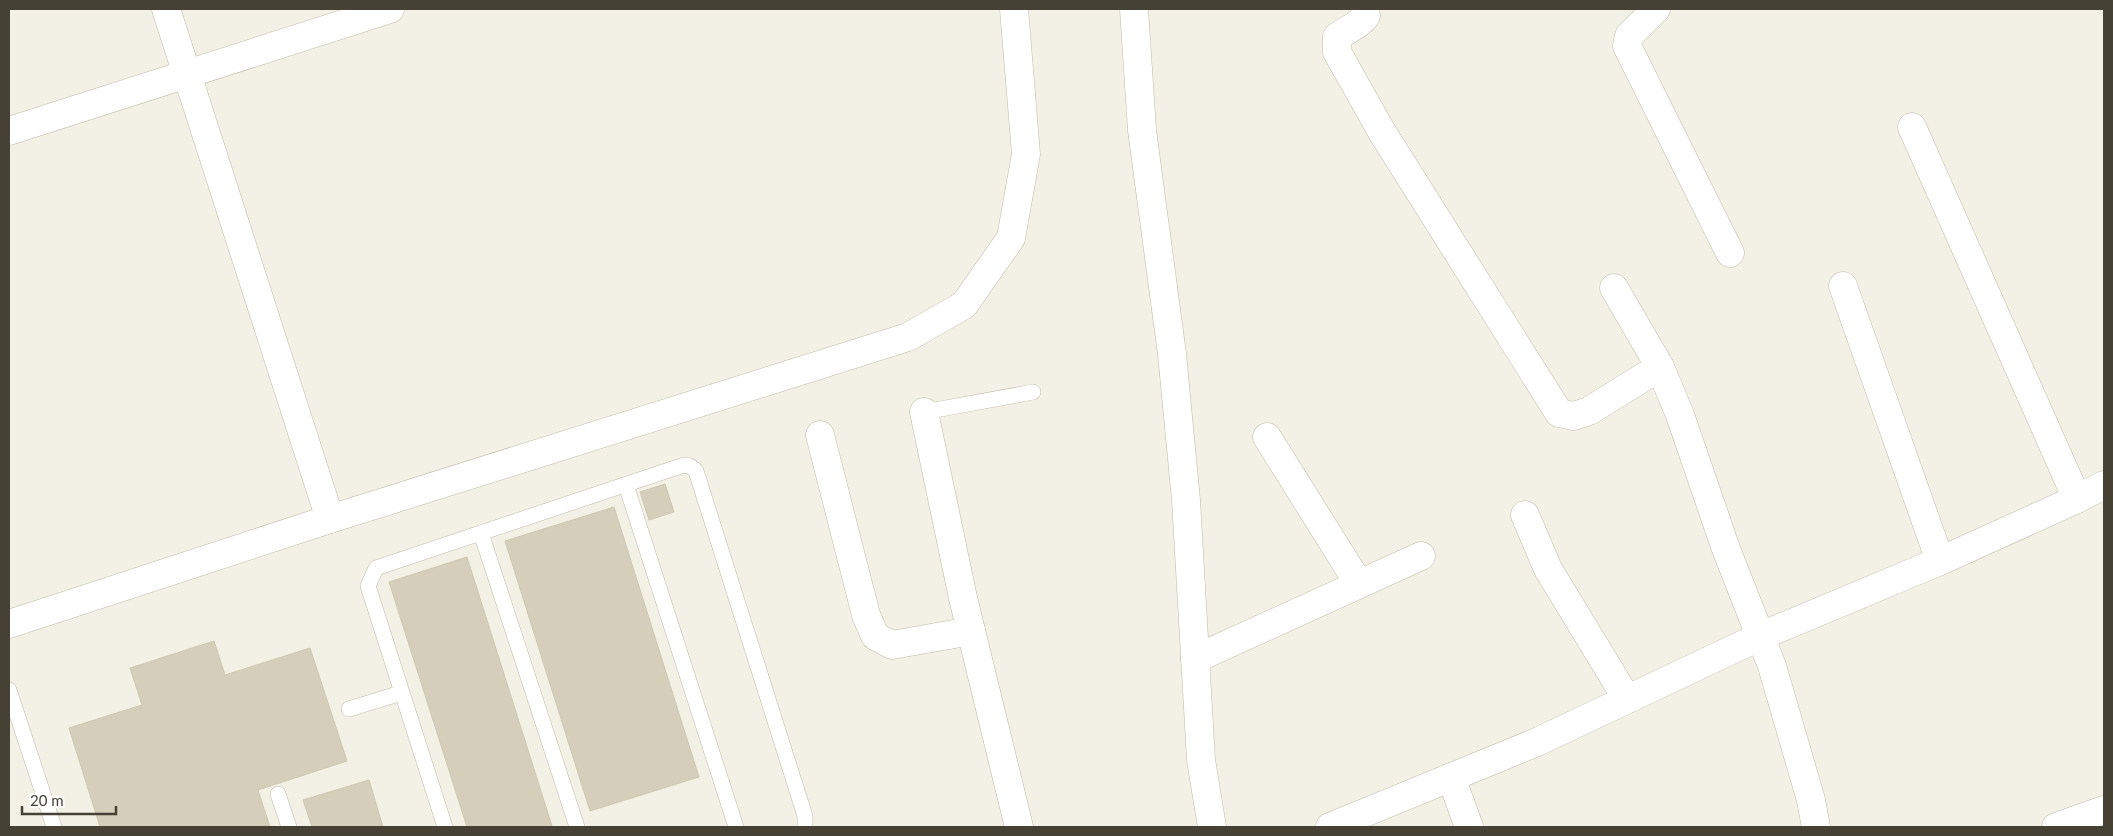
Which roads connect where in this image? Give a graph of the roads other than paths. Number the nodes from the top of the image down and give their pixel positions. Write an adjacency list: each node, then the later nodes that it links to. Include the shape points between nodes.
1 (166, 9): 7 (street)
2 (390, 9): 7 (street)
3 (1014, 9): 22 (street, via 1026,154 1011,238 964,305 908,336)
4 (1134, 9): 30 (street, via 1142,130 1171,344 1186,500)
5 (1365, 9): 13 (street, via 1366,16 1361,23 1337,37 1337,52 1382,132 1559,413 1574,416 1589,411)
6 (1656, 9): 10 (street, via 1629,36 1627,46)
7 (187, 75): 9 (street); 22 (street)
8 (1912, 127): 20 (street)
9 (9, 131)
10 (1730, 253)
11 (1843, 286): 25 (street)
12 (1614, 288): 13 (street)
13 (1660, 367): 29 (street)
14 (1033, 392): 15 (lane)
15 (924, 412): 28 (street)
16 (820, 435): 28 (street, via 874,636 892,645)
17 (1267, 437): 26 (street)
18 (626, 485): 23 (lane); 42 (lane); 43 (lane, via 684,465 696,471 802,807)
19 (2104, 485): 20 (street)
20 (2077, 499): 25 (street)
21 (1525, 515): 33 (street, via 1548,569)
22 (330, 519): 27 (street)
23 (481, 534): 32 (lane, via 376,568 368,586); 41 (lane)
24 (1421, 556): 26 (street)
25 (1940, 561): 29 (street)
26 (1360, 584): 30 (street)
27 (9, 624)
28 (971, 631): 44 (street)
29 (1761, 636): 33 (street); 48 (street, via 1811,800)
30 (1195, 659): 45 (street, via 1201,760)
31 (9, 690): 38 (lane)
32 (401, 692): 34 (lane); 40 (lane)
33 (1627, 700): 35 (street)
34 (349, 709)
35 (1451, 777): 46 (street); 47 (street)
36 (278, 794): 39 (lane)
37 (2104, 810): 49 (street)
38 (54, 827)
39 (289, 827)
40 (444, 827)
41 (577, 827)
42 (736, 827)
43 (805, 827)
44 (1019, 827)
45 (1212, 827)
46 (1330, 827)
47 (1469, 827)
48 (1816, 827)
49 (2056, 827)

